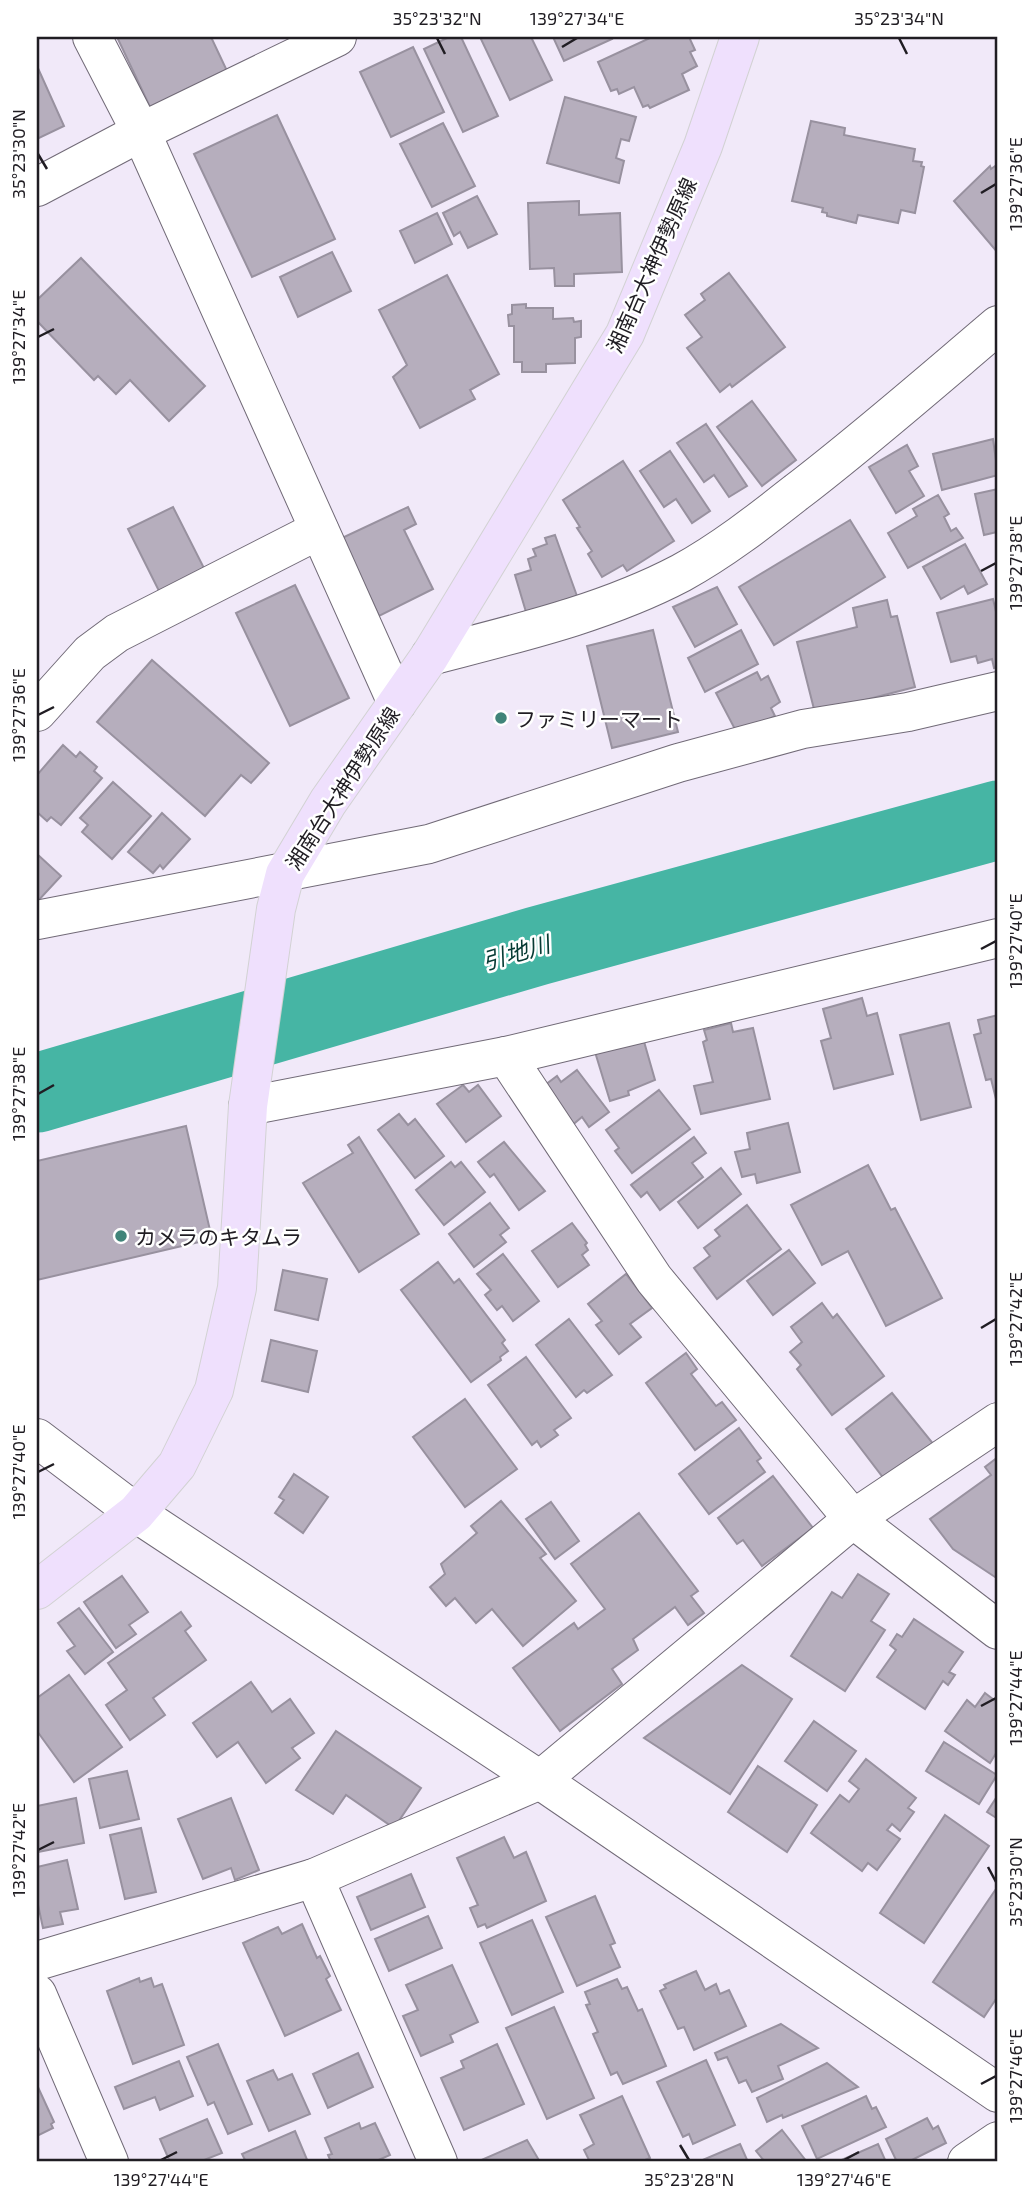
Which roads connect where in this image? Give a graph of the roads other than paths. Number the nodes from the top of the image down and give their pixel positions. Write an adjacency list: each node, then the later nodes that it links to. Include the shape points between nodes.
1 (92, 37): 4 (street)
2 (337, 37): 4 (street)
3 (740, 37): 8 (main road, 湘南台大神伊勢原線, via 703,146 625,334)
4 (141, 132): 5 (street); 7 (street)
5 (37, 187)
6 (998, 325): 8 (street, via 850,452 743,534 680,573 549,625)
7 (319, 530): 10 (street); 11 (street, via 117,633 90,653)
8 (429, 656): 10 (main road, 湘南台大神伊勢原線)
9 (998, 691): 12 (street, via 803,729 678,762)
10 (397, 703): 12 (main road, 湘南台大神伊勢原線, via 328,802)
11 (37, 712)
12 (281, 891): 13 (street); 16 (main road, 湘南台大神伊勢原線)
13 (37, 920)
14 (998, 938): 15 (street)
15 (506, 1056): 16 (street); 20 (street, via 654,1279)
16 (249, 1099): 19 (main road, 湘南台大神伊勢原線, via 237,1288 214,1390 177,1465)
17 (998, 1422): 20 (street)
18 (37, 1438): 19 (street)
19 (136, 1513): 21 (main road, 湘南台大神伊勢原線); 23 (street)
20 (853, 1520): 22 (street); 23 (street)
21 (37, 1590)
22 (998, 1630)
23 (540, 1780): 24 (street); 27 (street)
24 (314, 1878): 25 (street); 30 (street)
25 (37, 1961)
26 (37, 1994): 29 (street)
27 (998, 2093)
28 (998, 2141): 31 (street)
29 (109, 2162)
30 (438, 2162)
31 (967, 2162)

